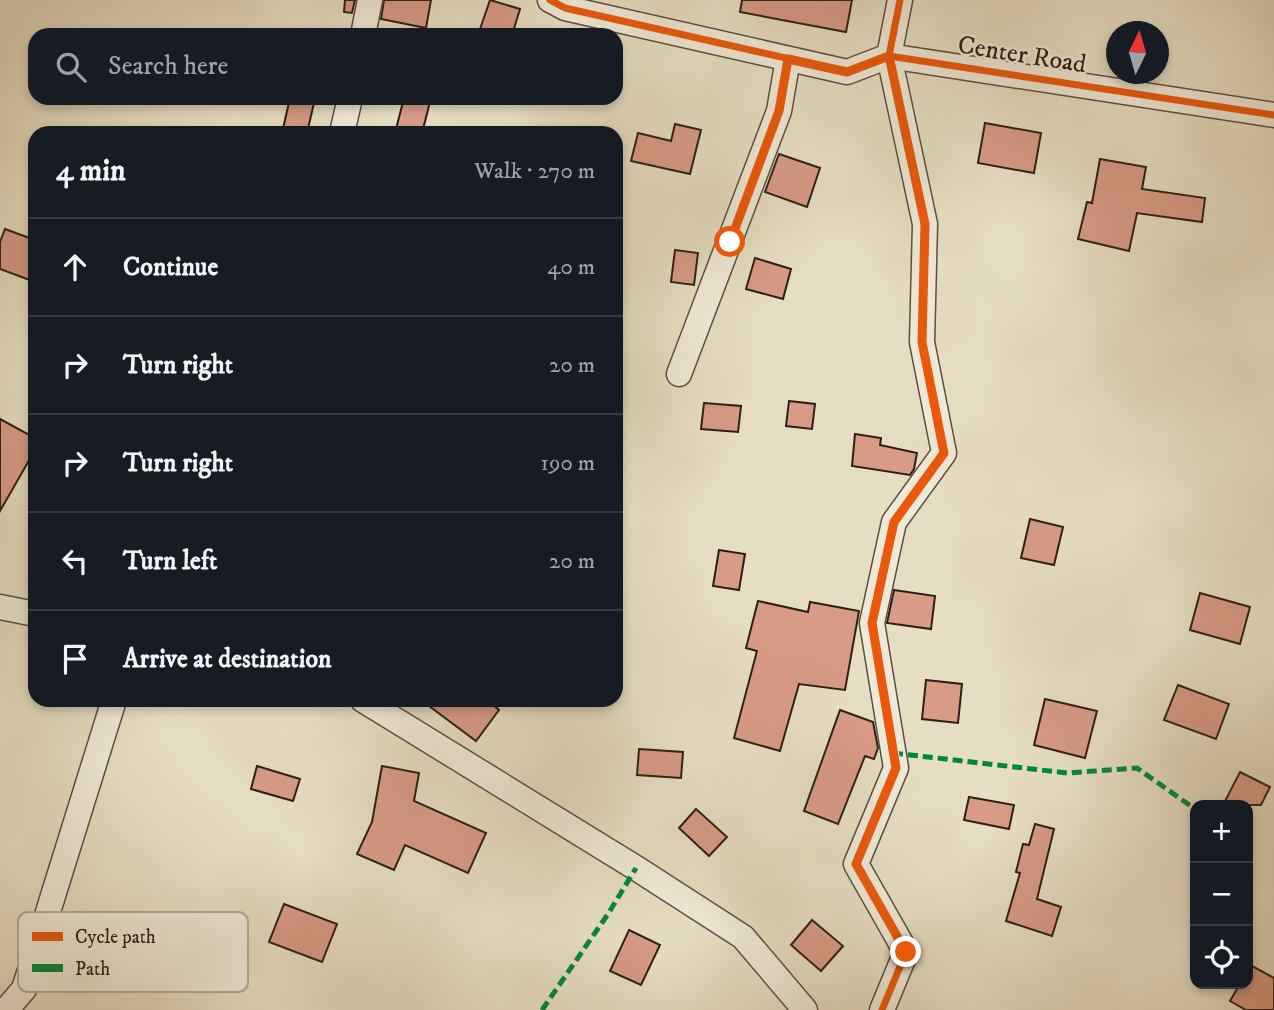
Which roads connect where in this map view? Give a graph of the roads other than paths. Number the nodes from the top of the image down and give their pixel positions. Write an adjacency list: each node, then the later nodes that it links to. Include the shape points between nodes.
1 (370, 0): 4 (street)
2 (550, 0): 6 (street, via 565,8)
3 (900, 0): 5 (street)
4 (364, 28)
5 (889, 56): 6 (street, via 847,72); 8 (street, Center Road); 19 (street, via 925,224 922,342 944,453 894,522 872,623 896,768 856,864 906,952)
6 (788, 59): 10 (street, via 779,111)
7 (348, 105): 9 (street)
8 (1274, 115)
9 (344, 126)
10 (679, 374)
11 (0, 607): 12 (street)
12 (28, 613)
13 (112, 707): 15 (street)
14 (374, 707): 18 (street, via 743,937)
15 (48, 912)
16 (21, 992): 17 (street)
17 (6, 1010)
18 (805, 1010)
19 (882, 1010)

